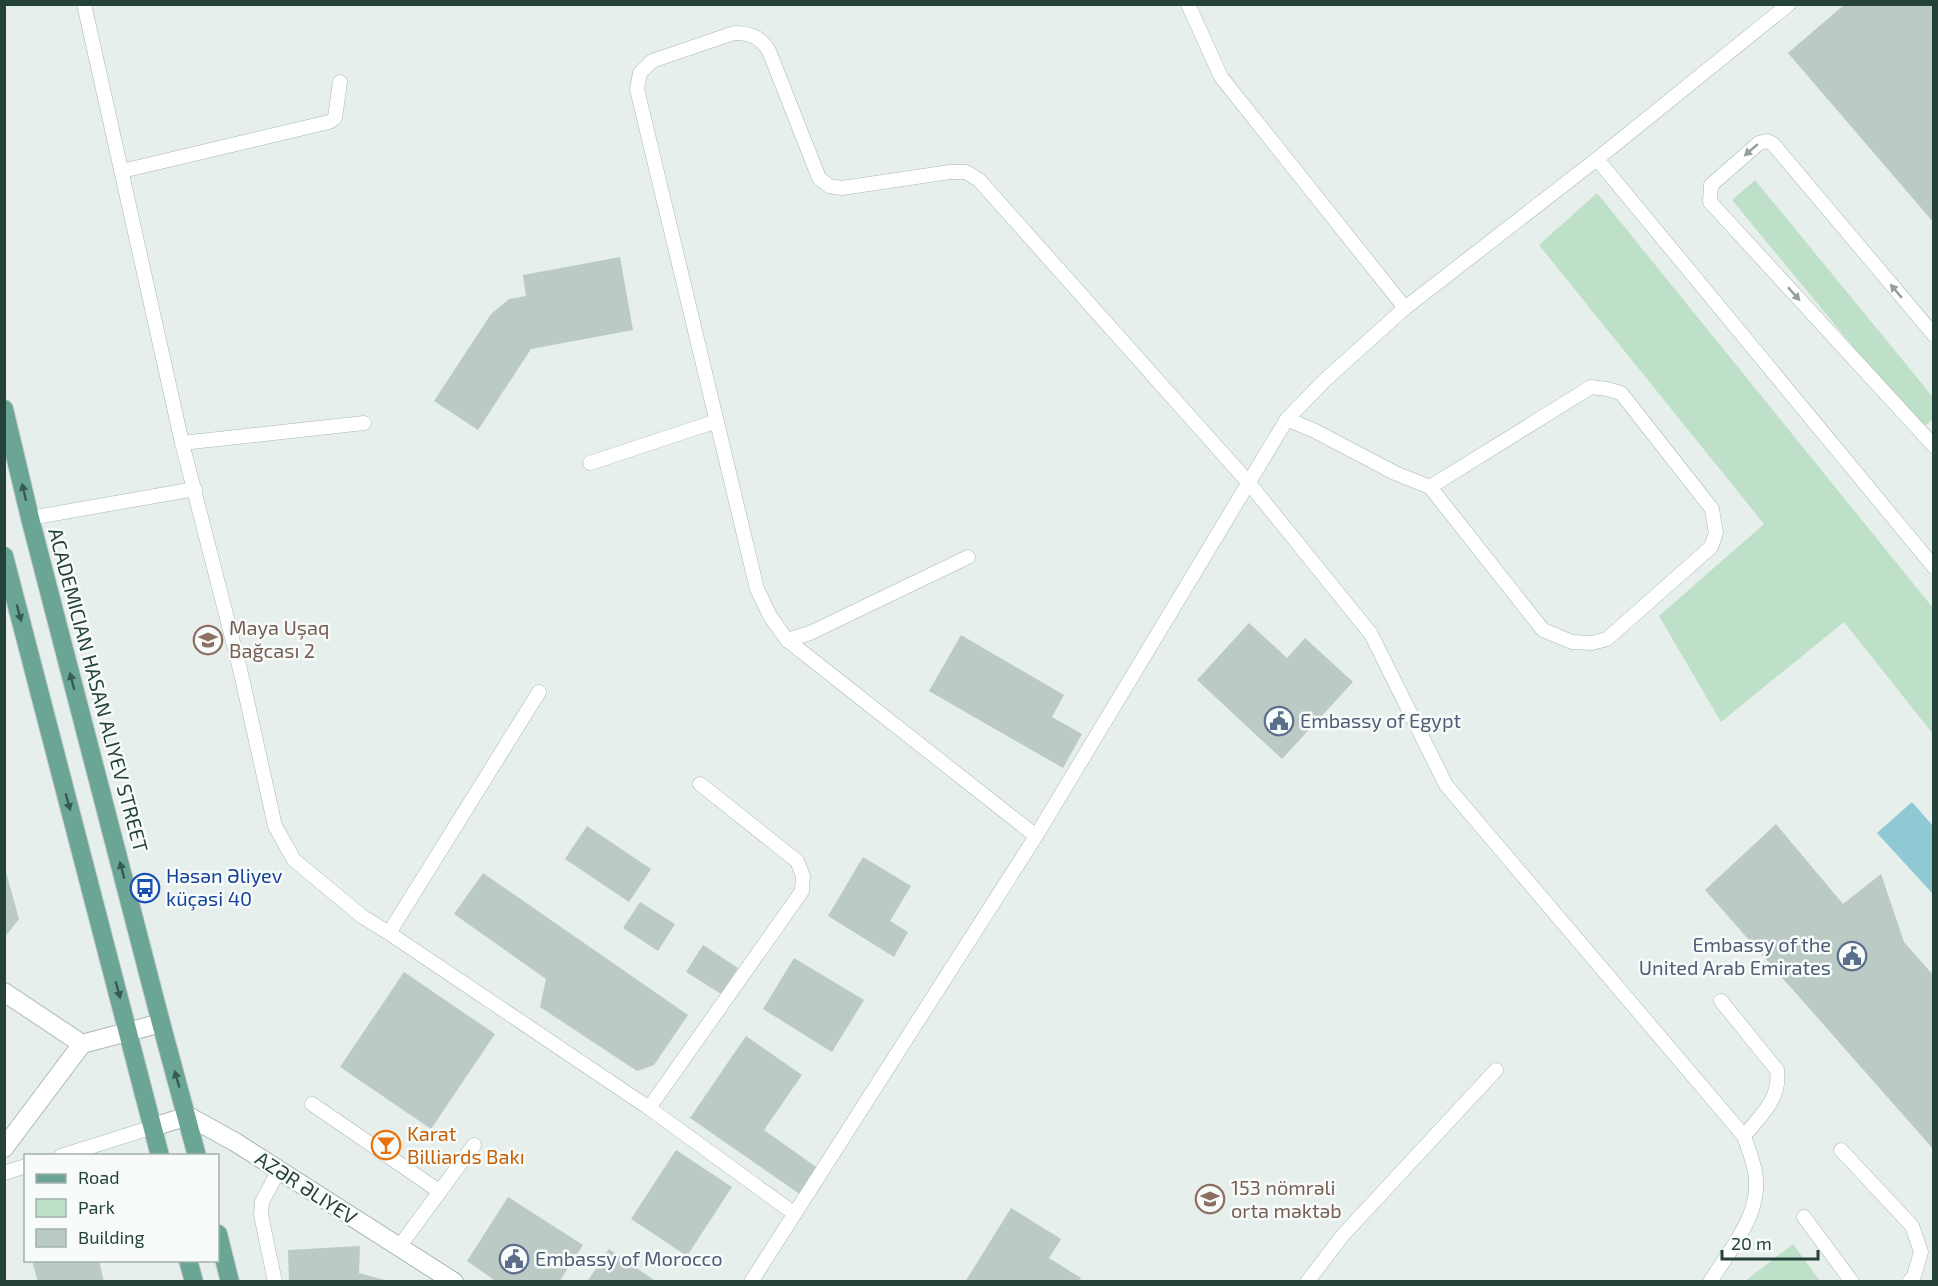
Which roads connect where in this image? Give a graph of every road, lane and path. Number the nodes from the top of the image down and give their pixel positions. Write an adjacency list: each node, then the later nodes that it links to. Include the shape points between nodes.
1 (84, 4): 6 (lane)
2 (1188, 4): 7 (lane, via 1221,77)
3 (1789, 4): 5 (lane)
4 (340, 82): 6 (lane, via 335,118 329,122)
5 (1597, 159): 7 (lane); 22 (lane)
6 (122, 171): 13 (lane)
7 (1405, 308): 10 (lane)
8 (1934, 335): 14 (lane, one-way to 14, via 1773,144 1759,143 1711,184 1710,202)
9 (4, 409): 19 (main road, ACADEMICIAN HASAN ALIYEV STREET, one-way to 9)
10 (1287, 419): 16 (lane); 17 (lane)
11 (717, 421): 15 (lane); 16 (lane, via 637,89 640,74 652,61 734,33 746,33 761,39 769,51 819,178 829,186 842,188 950,172 966,172 979,180); 23 (lane, via 757,589)
12 (364, 423): 13 (lane)
13 (182, 443): 18 (lane)
14 (1933, 446)
15 (590, 463)
16 (1248, 482): 26 (lane); 38 (lane, via 1371,634 1446,785)
17 (1430, 487): 17 (lane, via 1544,630 1572,642 1607,639 1711,547 1716,533 1712,509 1621,393 1607,388 1592,387)
18 (195, 489): 19 (lane); 27 (lane, via 275,826 294,860 363,917)
19 (30, 518): 30 (main road, ACADEMICIAN HASAN ALIYEV STREET, one-way to 19)
20 (4, 556): 31 (main road, one-way to 31)
21 (968, 557): 23 (lane, via 810,633)
22 (1934, 567)
23 (787, 640): 26 (lane)
24 (539, 692): 27 (lane)
25 (700, 784): 35 (lane, via 796,861 803,876 802,891)
26 (1036, 836): 49 (lane)
27 (389, 933): 35 (lane)
28 (4, 992): 32 (street)
29 (1721, 1001): 38 (lane, via 1777,1070 1776,1096)
30 (161, 1023): 31 (street); 36 (main road, ACADEMICIAN HASAN ALIYEV STREET, one-way to 30)
31 (129, 1031): 32 (street); 37 (main road)
32 (82, 1044): 40 (street)
33 (1496, 1070): 59 (lane, via 1343,1235)
34 (312, 1104): 48 (lane)
35 (649, 1108): 49 (lane)
36 (188, 1116): 37 (street); 44 (main road, ACADEMICIAN HASAN ALIYEV STREET); 46 (street, AZƏR ƏLIYEV)
37 (153, 1128): 42 (lane); 43 (main road)
38 (1744, 1136): 60 (lane, via 1755,1172 1753,1211)
39 (474, 1145): 48 (lane)
40 (4, 1148)
41 (1841, 1150): 62 (lane, via 1912,1226 1921,1252)
42 (64, 1154)
43 (160, 1154)
44 (198, 1154)
45 (24, 1167): 47 (lane)
46 (279, 1170): 52 (street, AZƏR ƏLIYEV); 56 (lane, via 262,1202 261,1215)
47 (4, 1173)
48 (439, 1191): 52 (lane)
49 (795, 1214): 58 (lane)
50 (1804, 1217): 61 (lane)
51 (219, 1238): 55 (main road)
52 (399, 1247): 57 (street, AZƏR ƏLIYEV)
53 (189, 1262): 54 (main road)
54 (194, 1281)
55 (230, 1281)
56 (275, 1281)
57 (454, 1281)
58 (751, 1281)
59 (1307, 1281)
60 (1710, 1281)
61 (1852, 1281)
62 (1909, 1281)

